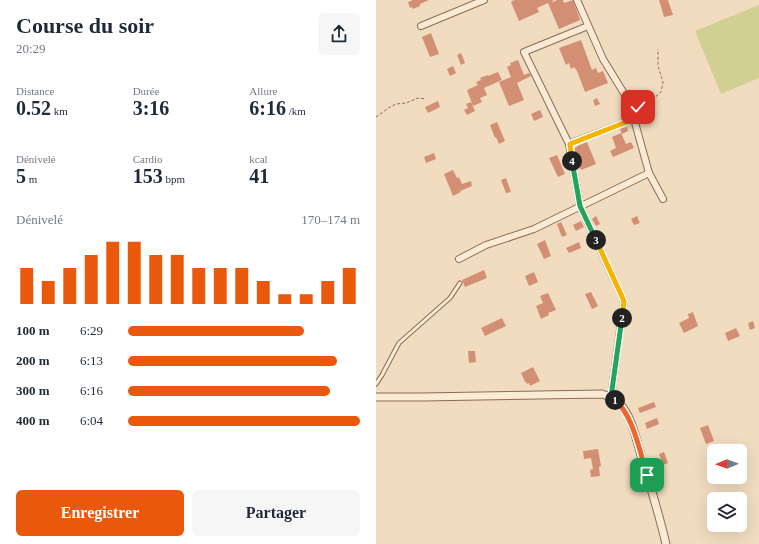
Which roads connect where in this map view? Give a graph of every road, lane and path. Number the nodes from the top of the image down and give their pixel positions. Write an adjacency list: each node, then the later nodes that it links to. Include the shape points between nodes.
1 (484, 0): 3 (street)
2 (577, 0): 4 (street)
3 (421, 26)
4 (588, 26): 8 (street, via 603,59 625,94); 9 (street, via 524,52)
5 (658, 49): 8 (path, via 662,92 638,107)
6 (426, 99): 7 (path, via 418,98 396,104)
7 (376, 117)
8 (634, 119): 9 (street); 10 (street)
9 (570, 144): 12 (street)
10 (649, 173): 11 (street); 12 (street)
11 (663, 199)
12 (580, 206): 13 (street, via 534,229 486,245); 17 (street, via 624,301)
13 (459, 259)
14 (460, 283): 15 (lane, via 450,298 399,342)
15 (376, 384)
16 (376, 397): 17 (street, via 602,394)
17 (611, 397): 18 (street, via 620,404 628,416)
18 (666, 544)

